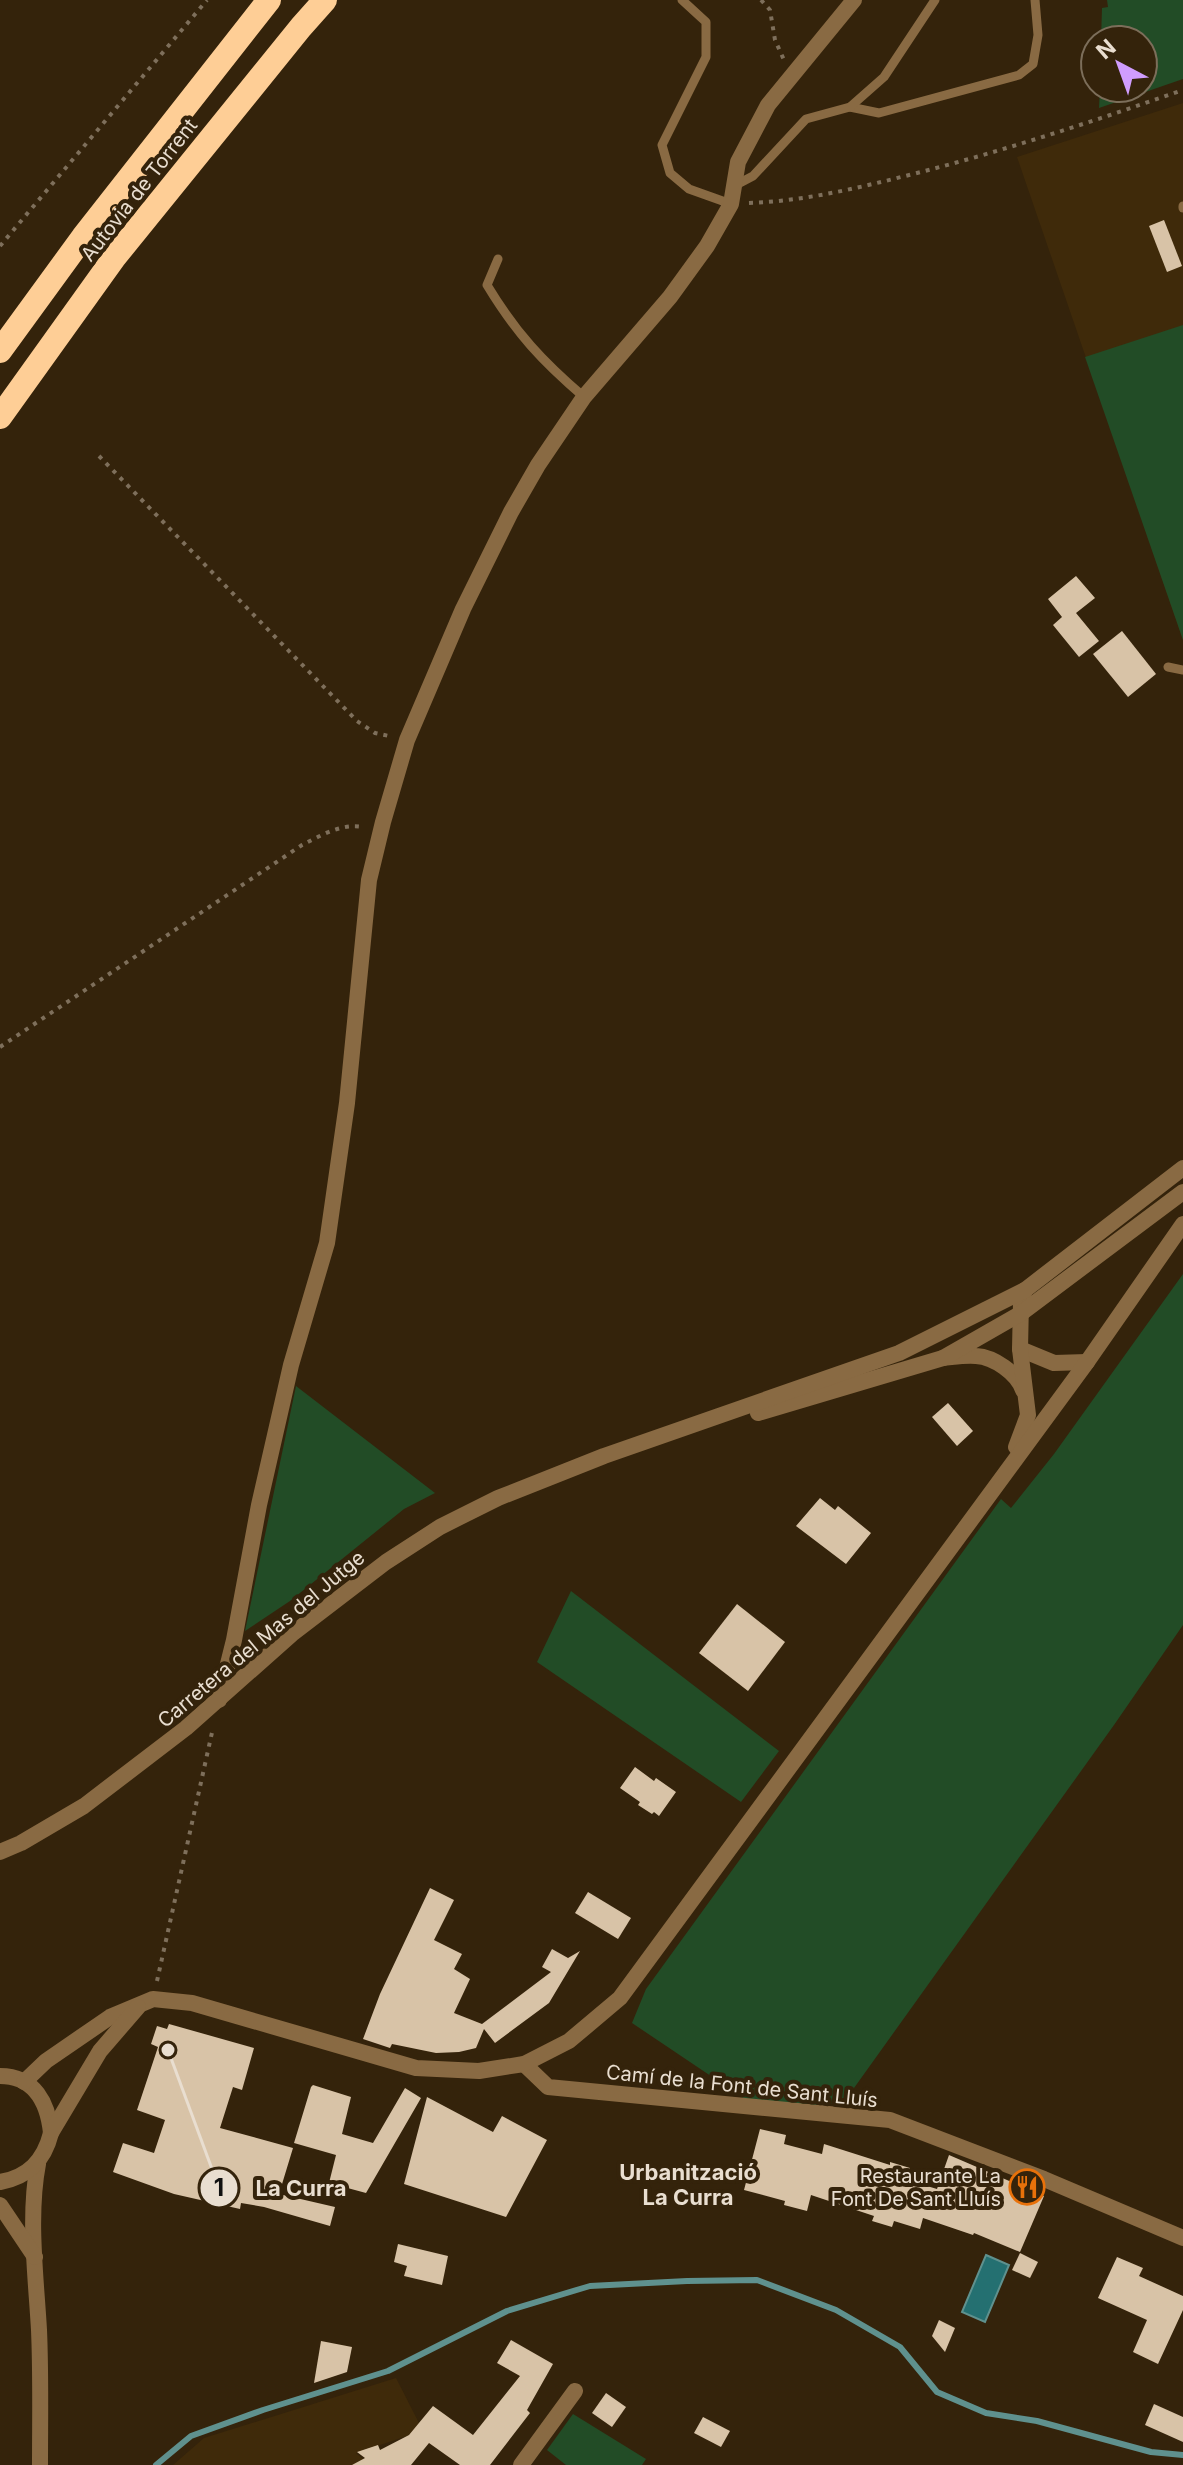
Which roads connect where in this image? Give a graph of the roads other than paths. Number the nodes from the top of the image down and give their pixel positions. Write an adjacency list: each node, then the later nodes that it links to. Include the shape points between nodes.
1 (269, 0): 11 (highway, Autovia de Torrent)
2 (325, 0): 13 (highway, Autovia de Torrent, via 114,258)
3 (682, 0): 9 (lane, via 706,22 706,57 662,145 670,173 689,189)
4 (854, 0): 8 (street, via 768,105 738,162)
5 (935, 0): 7 (lane, via 884,77)
6 (1035, 0): 7 (lane, via 1038,35 1033,64 1019,75 879,113)
7 (850, 107): 8 (lane, via 806,119 753,176)
8 (734, 186): 9 (street)
9 (731, 204): 12 (street, via 670,297)
10 (498, 259): 12 (lane, via 487,285 506,317 542,360)
11 (0, 351)
12 (584, 397): 27 (street, via 511,512 463,609 407,740 381,830 369,880 327,1243 291,1365)
13 (0, 417)
14 (1168, 667): 15 (lane)
15 (1183, 670)
16 (1183, 1168): 19 (street)
17 (1183, 1192): 20 (street)
18 (1183, 1224): 23 (street)
19 (1025, 1290): 20 (street); 25 (street, via 899,1353)
20 (1020, 1314): 21 (street); 22 (street)
21 (1020, 1349): 23 (street, via 1054,1363); 24 (street)
22 (943, 1358): 24 (street, via 989,1360 1020,1379); 25 (street)
23 (1087, 1362): 26 (street)
24 (1025, 1395): 26 (street, via 1028,1415)
25 (648, 1442): 27 (street, Carretera del Mas del Jutge, via 498,1498 440,1527 292,1634)
26 (1003, 1477): 30 (street, via 620,1998 569,2041)
27 (219, 1700): 28 (street, Carretera del Mas del Jutge, via 84,1806)
28 (0, 1852)
29 (146, 2003): 30 (street, via 192,2003 416,2068 479,2071); 32 (street, via 110,2017); 33 (street, via 100,2051)
30 (524, 2064): 37 (street, Camí de la Font de Sant Lluís, via 548,2087 890,2120)
31 (0, 2076): 32 (street)
32 (24, 2082): 33 (street, via 46,2105)
33 (51, 2133): 34 (street)
34 (38, 2164): 35 (street, via 18,2178); 38 (street)
35 (0, 2182)
36 (0, 2205): 38 (street)
37 (1183, 2238)
38 (35, 2257): 40 (street)
39 (575, 2391): 41 (street)
40 (40, 2465)
41 (521, 2465)

